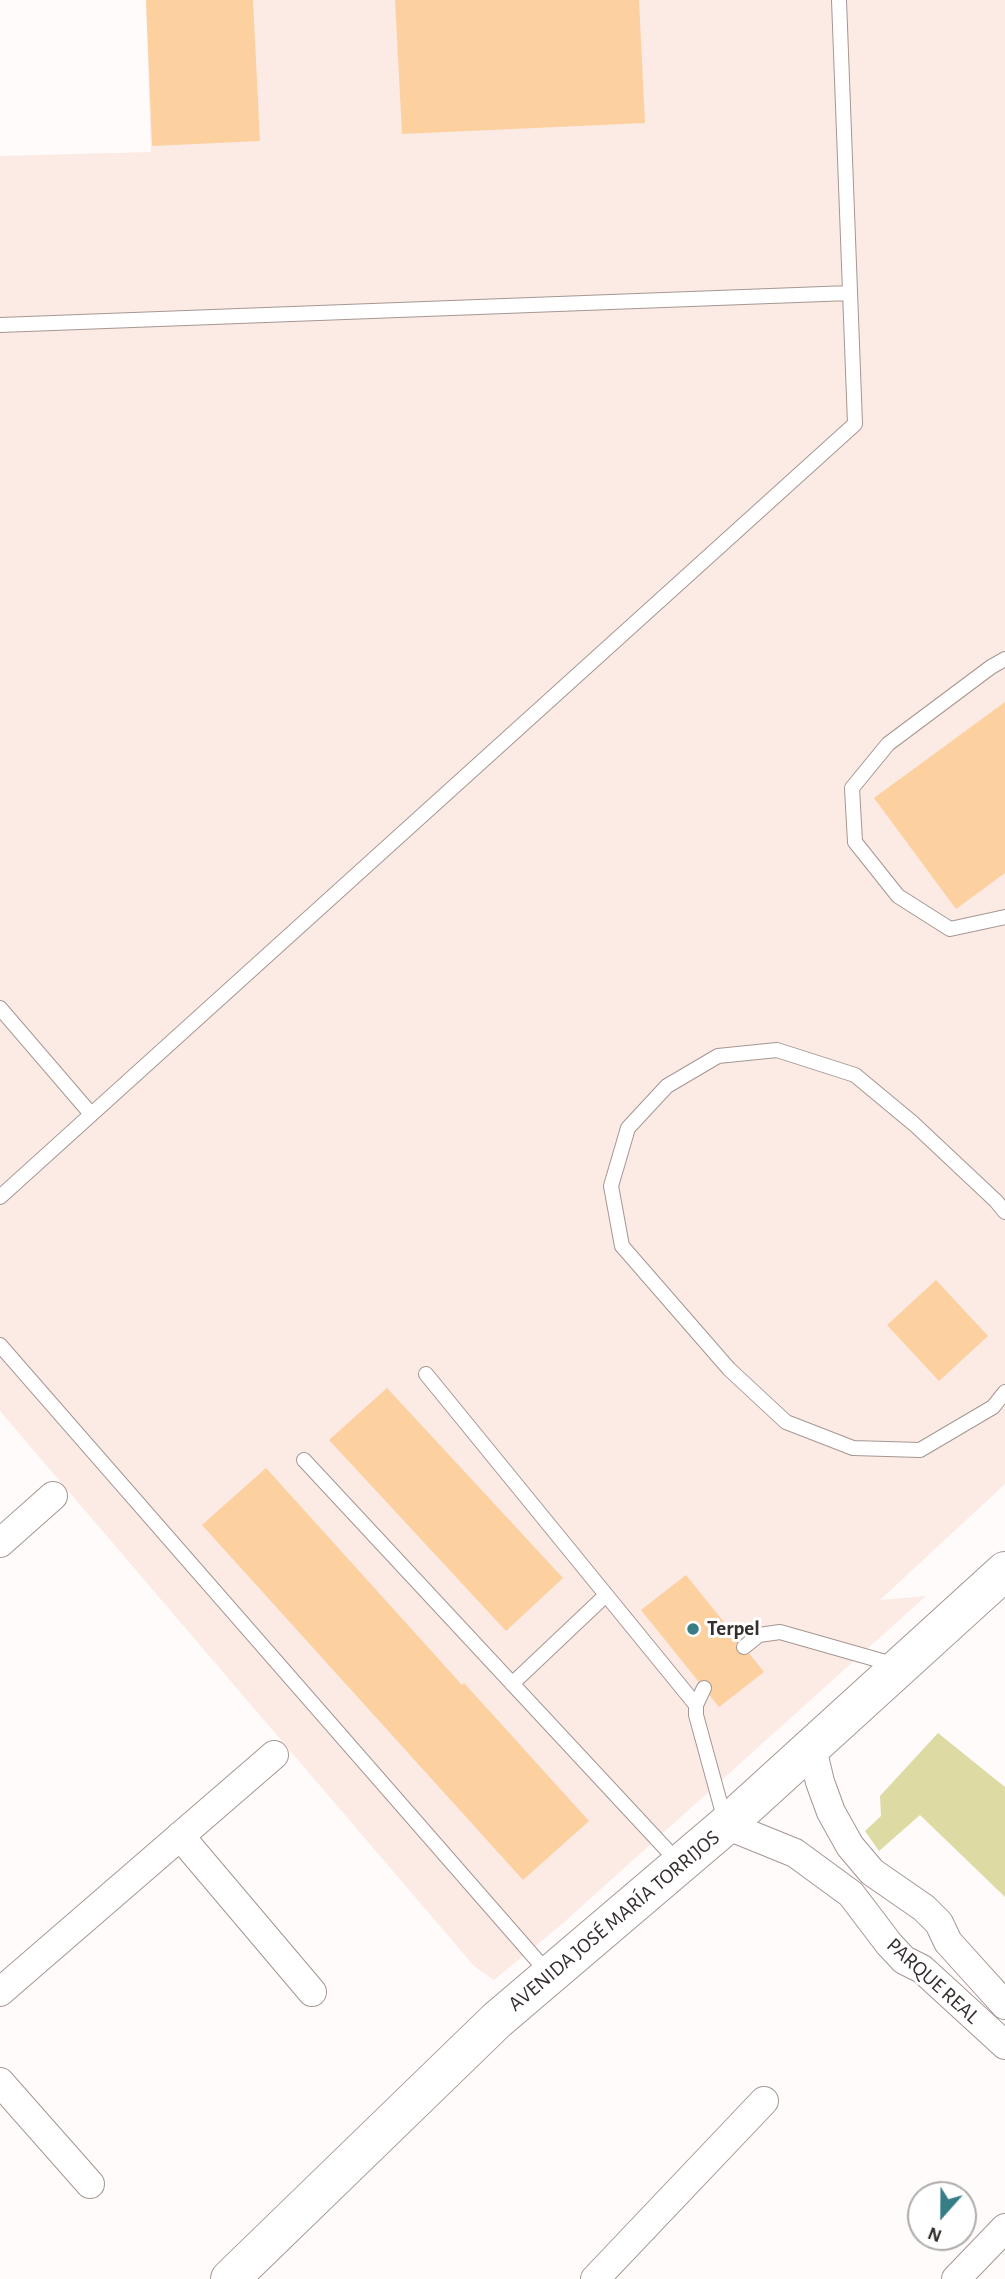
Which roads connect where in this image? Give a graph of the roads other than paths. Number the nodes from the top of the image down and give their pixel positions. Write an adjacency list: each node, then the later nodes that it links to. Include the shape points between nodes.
1 (839, 0): 2 (lane)
2 (850, 293): 3 (lane); 7 (lane, via 855,424)
3 (0, 325)
4 (1005, 659): 5 (lane, via 888,744 852,788 855,842 898,896 950,929)
5 (1005, 917)
6 (0, 1008): 7 (lane)
7 (91, 1114): 8 (lane)
8 (0, 1197)
9 (1005, 1212): 12 (lane, via 914,1124 855,1075 777,1050 718,1056 667,1086 628,1128 611,1186 622,1246 729,1369 786,1422 852,1448 920,1450 993,1407)
10 (0, 1345): 32 (lane)
11 (426, 1374): 17 (lane)
12 (1005, 1392)
13 (304, 1460): 20 (lane)
14 (53, 1496): 15 (street)
15 (0, 1542)
16 (1005, 1571): 19 (main road, AVENIDA JOSÉ MARÍA TORRIJOS)
17 (606, 1595): 20 (lane); 22 (lane)
18 (744, 1647): 19 (lane, via 759,1635 779,1632)
19 (901, 1666): 23 (main road, AVENIDA JOSÉ MARÍA TORRIJOS)
20 (512, 1684): 27 (lane)
21 (704, 1688): 22 (lane)
22 (696, 1705): 25 (lane, via 699,1732)
23 (812, 1748): 25 (main road, AVENIDA JOSÉ MARÍA TORRIJOS); 28 (street, PARQUE REAL, via 831,1812 850,1846 872,1872)
24 (274, 1755): 26 (street)
25 (726, 1825): 27 (main road, AVENIDA JOSÉ MARÍA TORRIJOS); 29 (street, PARQUE REAL, via 795,1853 824,1872 851,1894)
26 (180, 1836): 33 (street); 34 (street)
27 (680, 1865): 32 (main road, AVENIDA JOSÉ MARÍA TORRIJOS)
28 (914, 1903): 29 (street, via 891,1912); 30 (street, PARQUE REAL, via 939,1923)
29 (881, 1933): 31 (street, PARQUE REAL, via 904,1960)
30 (948, 1942): 31 (street); 35 (street, PARQUE REAL)
31 (922, 1969): 36 (street, PARQUE REAL)
32 (550, 1975): 41 (main road, AVENIDA JOSÉ MARÍA TORRIJOS, via 497,2020)
33 (0, 1992)
34 (312, 1992)
35 (1005, 2005)
36 (1005, 2045)
37 (0, 2082): 39 (street)
38 (764, 2101): 42 (street)
39 (90, 2184)
40 (1005, 2228): 43 (street)
41 (230, 2279)
42 (595, 2279)
43 (956, 2279)

